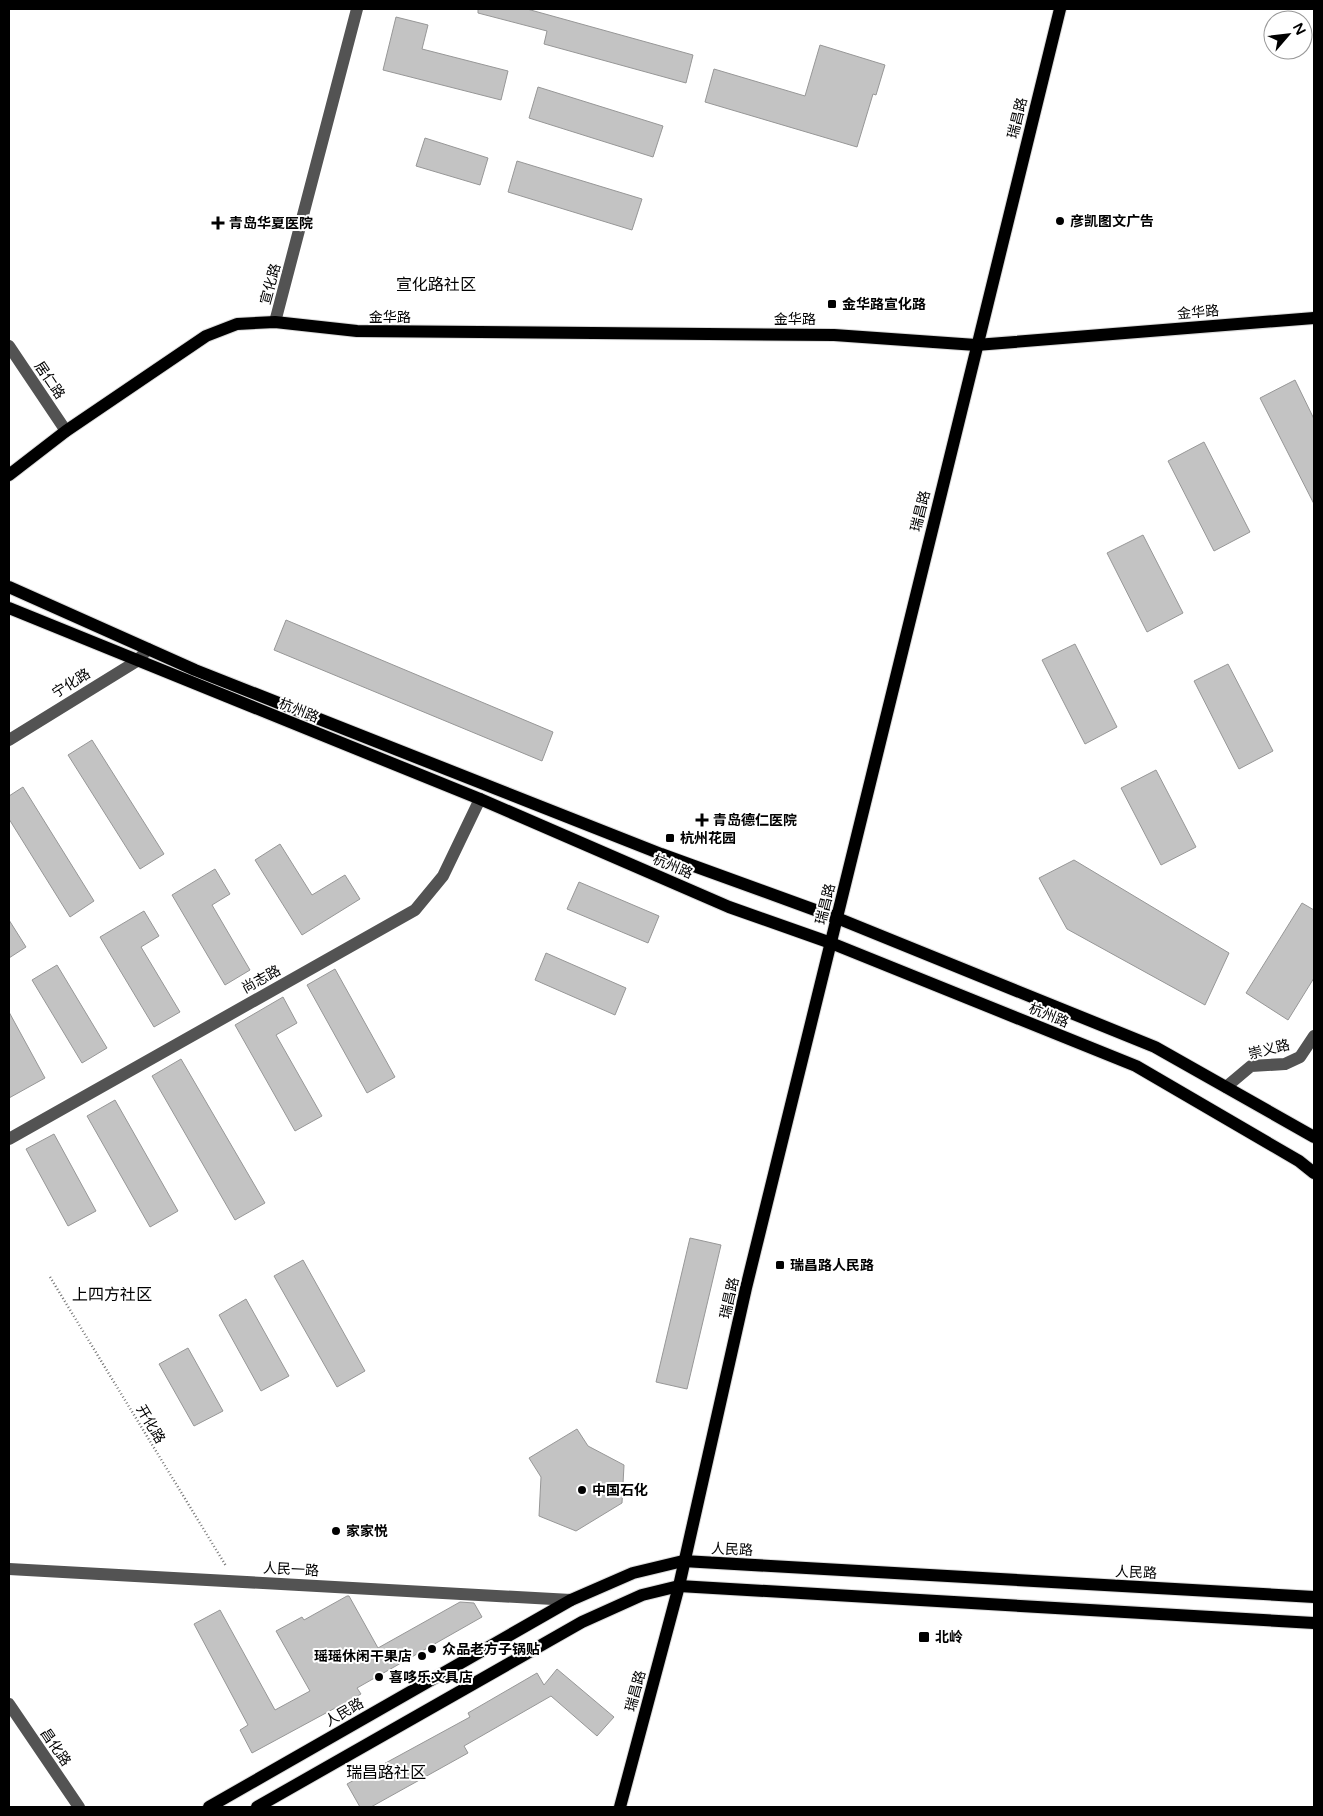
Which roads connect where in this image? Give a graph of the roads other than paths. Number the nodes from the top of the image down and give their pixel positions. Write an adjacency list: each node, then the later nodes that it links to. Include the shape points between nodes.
1 (357, 9): 4 (street, 宣化路)
2 (1060, 9): 5 (main road, 瑞昌路)
3 (1314, 318): 5 (main road, 金华路)
4 (275, 322): 5 (main road, 金华路, via 357,332 834,335); 7 (main road, 宣化路, via 237,324 206,336)
5 (976, 345): 15 (main road, 瑞昌路)
6 (9, 346): 7 (street, 居仁路)
7 (66, 431): 8 (main road, 宣化路)
8 (9, 475)
9 (9, 587): 11 (main road, 杭州路)
10 (9, 608): 12 (main road, 杭州路)
11 (148, 649): 12 (street, 宁化路); 15 (main road, 杭州路, via 661,854)
12 (137, 661): 13 (street, 宁化路); 14 (main road, 杭州路)
13 (9, 740)
14 (480, 799): 16 (main road, 杭州路, via 729,907); 20 (street, 尚志路, via 443,876 415,910)
15 (837, 918): 16 (main road, 瑞昌路); 18 (main road, 杭州路, via 1155,1048)
16 (831, 943): 21 (main road, 杭州路, via 1136,1066 1299,1161); 22 (main road, 瑞昌路)
17 (1314, 1036): 18 (street, 崇义路, via 1300,1057 1285,1064 1251,1066)
18 (1226, 1087): 19 (main road, 杭州路)
19 (1314, 1137)
20 (9, 1139)
21 (1314, 1173)
22 (683, 1561): 24 (main road, 瑞昌路); 25 (main road, 人民路); 26 (main road, 人民路, via 633,1574)
23 (9, 1569): 26 (street, 人民一路)
24 (678, 1586): 27 (main road); 31 (main road, via 642,1596 582,1622); 32 (main road, 瑞昌路)
25 (1314, 1597)
26 (572, 1600): 30 (main road, 人民路)
27 (1314, 1622)
28 (9, 1704): 29 (street, 昌化路)
29 (79, 1807)
30 (209, 1807)
31 (257, 1807)
32 (620, 1807)

